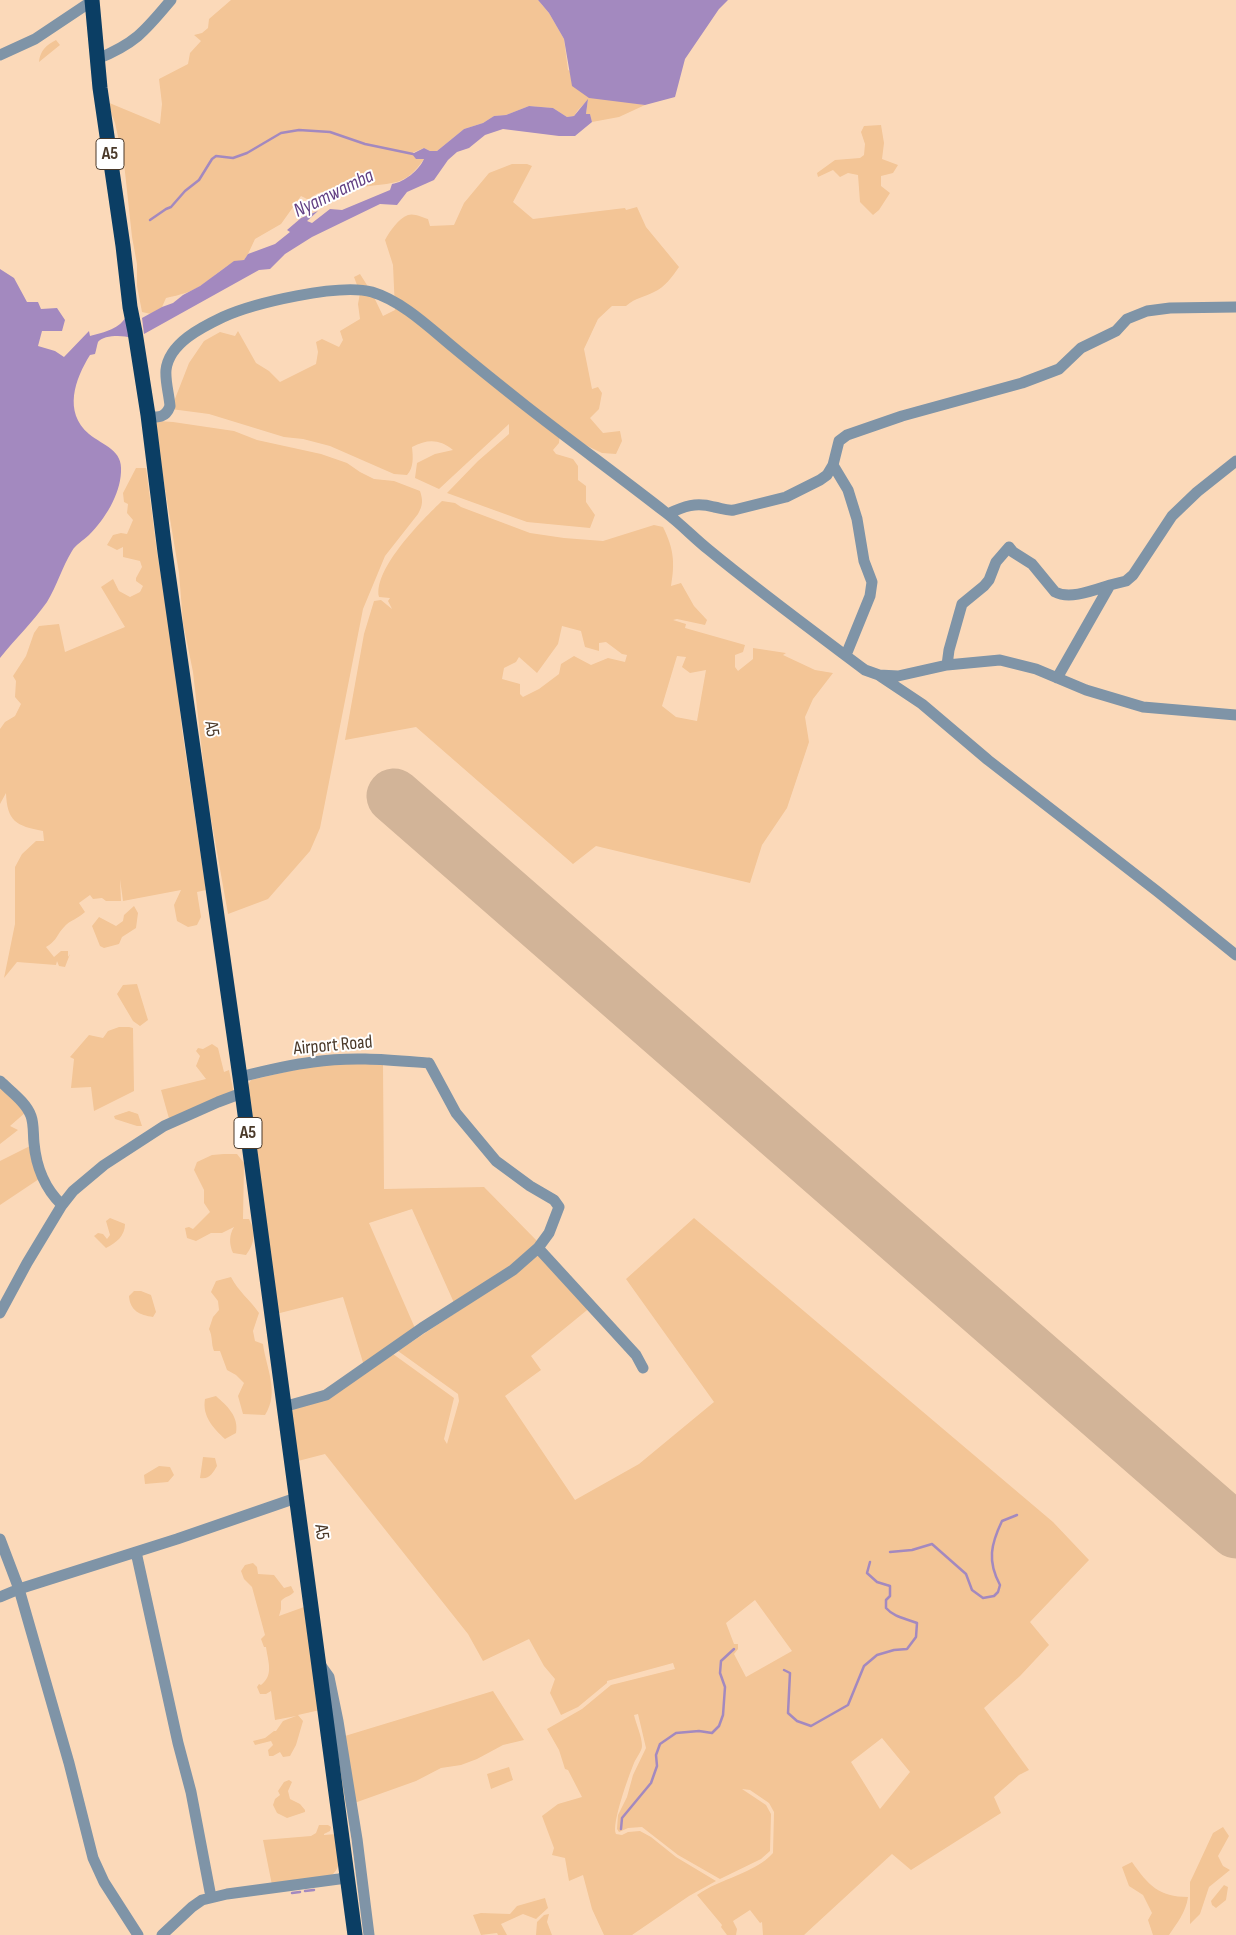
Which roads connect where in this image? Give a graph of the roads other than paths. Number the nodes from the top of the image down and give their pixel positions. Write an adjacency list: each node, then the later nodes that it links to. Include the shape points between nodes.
1 (92, 0): 3 (street, via 35,39); 4 (highway, A5 / A5)
2 (172, 0): 4 (street, via 134,40)
3 (0, 55)
4 (97, 58): 6 (highway, A5 / A5, via 130,307)
5 (1236, 307): 8 (street, via 1147,311 1081,348 1059,369 847,435 839,441)
6 (148, 415): 9 (street, via 159,417 168,410 166,372 169,360 187,337 208,324 276,300 361,290 383,297 426,325); 17 (highway, A5 / A5)
7 (1236, 461): 10 (street, via 1172,516 1133,575 1126,581)
8 (833, 465): 9 (street, via 820,480 766,503 729,511 694,504); 11 (street, via 848,490 864,562 872,582 870,596)
9 (668, 514): 11 (street)
10 (1110, 585): 12 (street, via 1059,594 1032,564 1010,547 996,562 984,586 962,604); 14 (street)
11 (846, 656): 13 (street, via 865,670)
12 (947, 665): 13 (street, via 898,676); 14 (street, via 1000,660)
13 (879, 675): 16 (street, via 922,704 988,760)
14 (1057, 678): 15 (street, via 1093,693 1143,707)
15 (1236, 715)
16 (1236, 955)
17 (240, 1077): 19 (highway, A5 / A5); 21 (street, Airport Road, via 312,1062 349,1059 429,1063 456,1113 496,1161 554,1200 559,1208 549,1233)
18 (0, 1081): 20 (street, via 28,1111 33,1122 42,1176)
19 (242, 1093): 20 (street, via 164,1126 142,1139 93,1174); 24 (highway, A5 / A5)
20 (62, 1205): 22 (street)
21 (538, 1248): 23 (street, via 636,1355); 24 (street, via 513,1270 326,1395)
22 (0, 1313)
23 (643, 1368)
24 (283, 1407): 25 (highway, A5 / A5)
25 (296, 1498): 27 (street); 30 (highway, A5 / A5)
26 (0, 1539): 28 (street)
27 (136, 1552): 28 (street); 32 (street, via 191,1792)
28 (19, 1589): 29 (street); 33 (street, via 93,1858 104,1882)
29 (0, 1597)
30 (319, 1663): 31 (highway, A5 / A5); 36 (street, via 329,1677 338,1721)
31 (348, 1876): 32 (street); 35 (highway, A5 / A5)
32 (211, 1897): 34 (street, via 192,1907)
33 (138, 1935)
34 (162, 1935)
35 (355, 1935)
36 (369, 1935)

